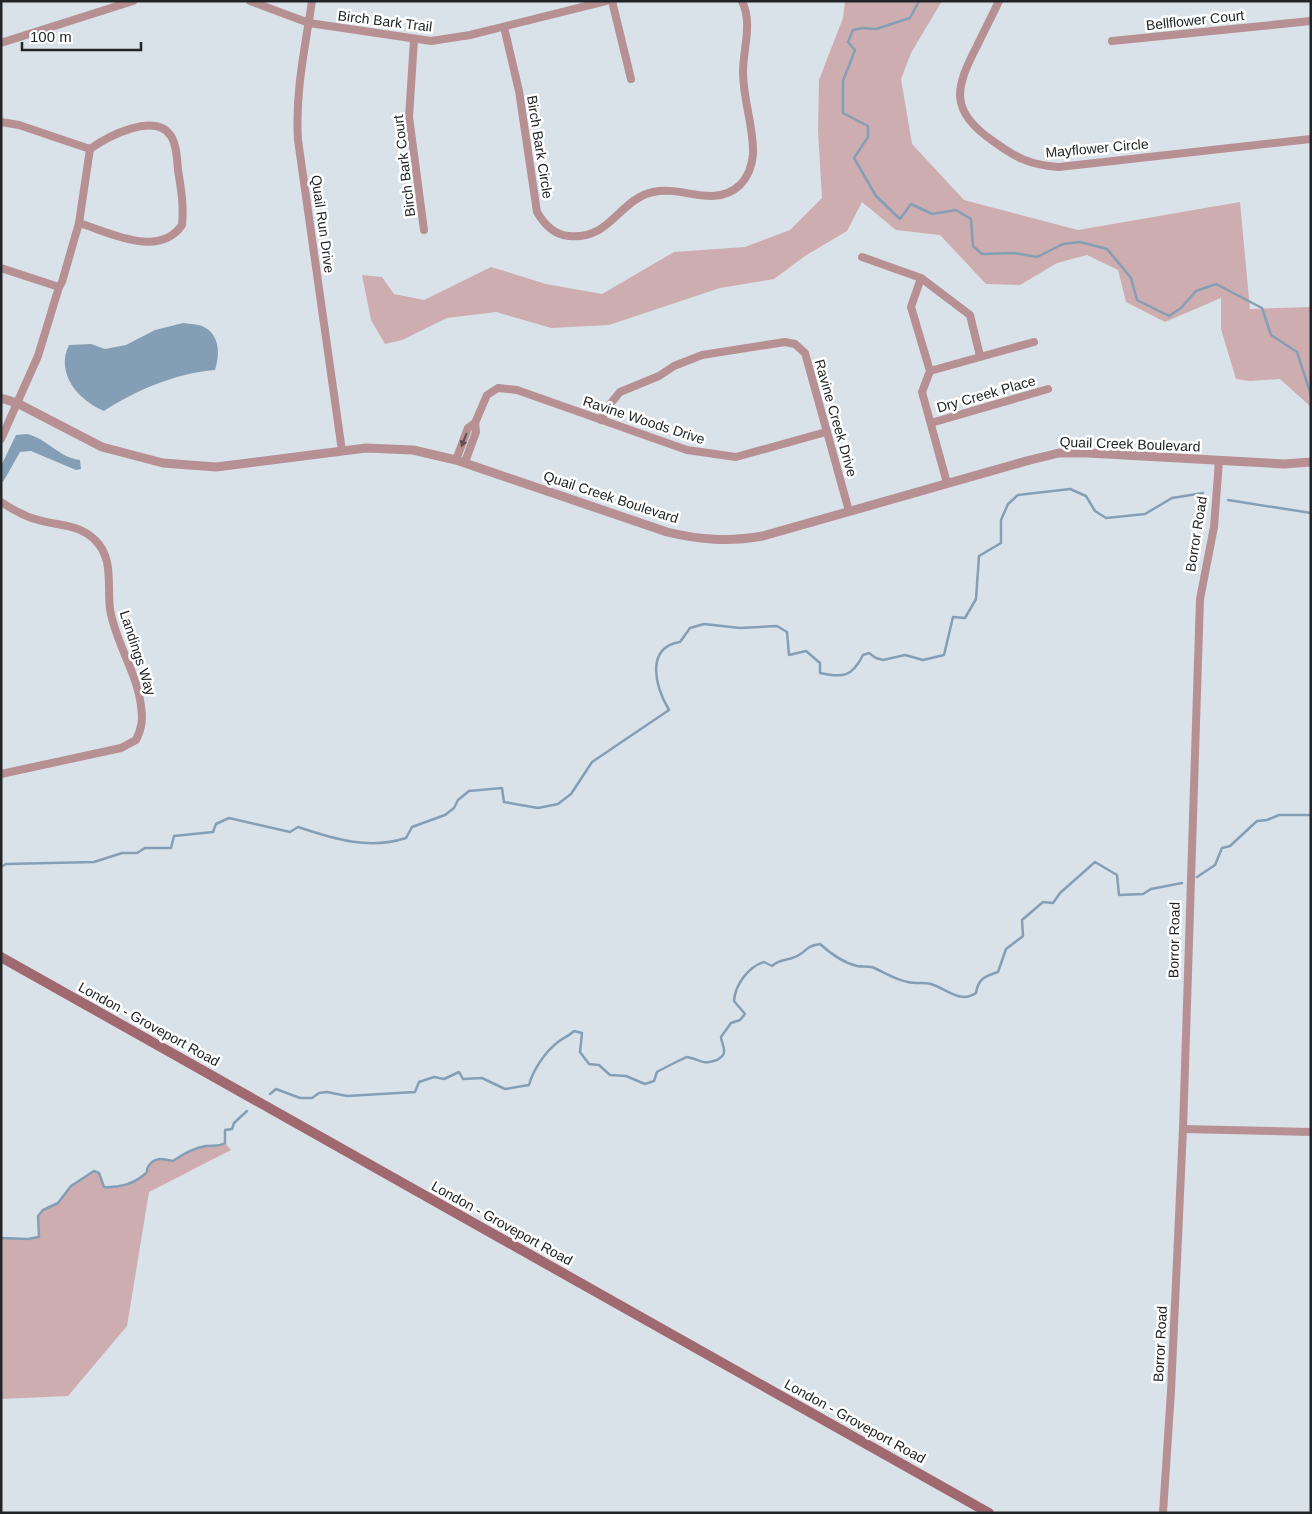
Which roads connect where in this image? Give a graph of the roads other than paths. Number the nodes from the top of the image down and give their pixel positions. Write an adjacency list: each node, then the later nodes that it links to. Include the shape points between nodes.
1 (133, 1): 13 (street)
2 (250, 1): 9 (street, Birch Bark Trail)
3 (312, 1): 9 (street, Quail Run Drive)
4 (606, 1): 10 (street, Birch Bark Trail)
5 (612, 1): 14 (street)
6 (742, 1): 10 (street, Birch Bark Circle, via 747,30 744,92 753,153 752,165 740,185 719,196 678,190 652,192 640,197 597,232 587,236 564,236 544,223 537,212 518,91)
7 (999, 1): 16 (street, Mayflower Circle, via 968,62 960,96 972,123 1017,158 1038,166 1059,167)
8 (1311, 21): 12 (street, Bellflower Court)
9 (309, 23): 11 (street, Birch Bark Trail); 34 (street, Quail Run Drive, via 298,86 298,140)
10 (504, 27): 11 (street, Birch Bark Trail, via 451,39)
11 (414, 40): 19 (street, Birch Bark Court, via 409,117)
12 (1112, 41)
13 (1, 43)
14 (631, 79)
15 (1, 122): 17 (street)
16 (1311, 139)
17 (90, 149): 18 (street); 18 (street, via 116,133 154,126 170,134 182,197 182,225 168,238 158,242 130,239)
18 (79, 223): 23 (street)
19 (424, 230)
20 (862, 257): 22 (street)
21 (1, 268): 23 (street)
22 (921, 278): 25 (street, via 970,315); 26 (street, via 911,307)
23 (59, 286): 29 (street, via 38,356)
24 (1034, 342): 25 (street)
25 (980, 356): 26 (street)
26 (930, 371): 31 (street, via 922,392)
27 (1048, 389): 31 (street, Dry Creek Place)
28 (1, 398): 29 (street, Quail Creek Boulevard)
29 (18, 403): 33 (street); 34 (street, Quail Creek Boulevard, via 102,446 163,463 216,467)
30 (601, 420): 32 (street, Ravine Woods Drive, via 687,450 724,457 736,457); 32 (street, Ravine Creek Drive, via 606,408 620,392 702,354 785,342 795,344 805,353); 35 (street, Ravine Woods Drive, via 506,387 498,388 487,395 475,423 476,432)
31 (931, 423): 38 (street)
32 (826, 432): 40 (street, Ravine Creek Drive)
33 (1, 439)
34 (342, 451): 35 (street, Quail Creek Boulevard, via 396,448)
35 (460, 461): 40 (street, Quail Creek Boulevard, via 667,532 694,538 722,540 762,536)
36 (1219, 461): 37 (street); 38 (street, Quail Creek Boulevard, via 1059,453); 43 (street, Borror Road, via 1214,527 1200,605)
37 (1311, 462)
38 (947, 483): 40 (street, Quail Creek Boulevard)
39 (1, 502): 41 (street, Landings Way, via 30,518 79,529 100,546 110,573 110,609 141,705 142,723 136,740 121,748)
40 (849, 512)
41 (1, 774)
42 (1, 957): 45 (main road, London - Groveport Road)
43 (1183, 1129): 44 (street); 46 (street, Borror Road)
44 (1311, 1132)
45 (989, 1513)
46 (1163, 1513)

